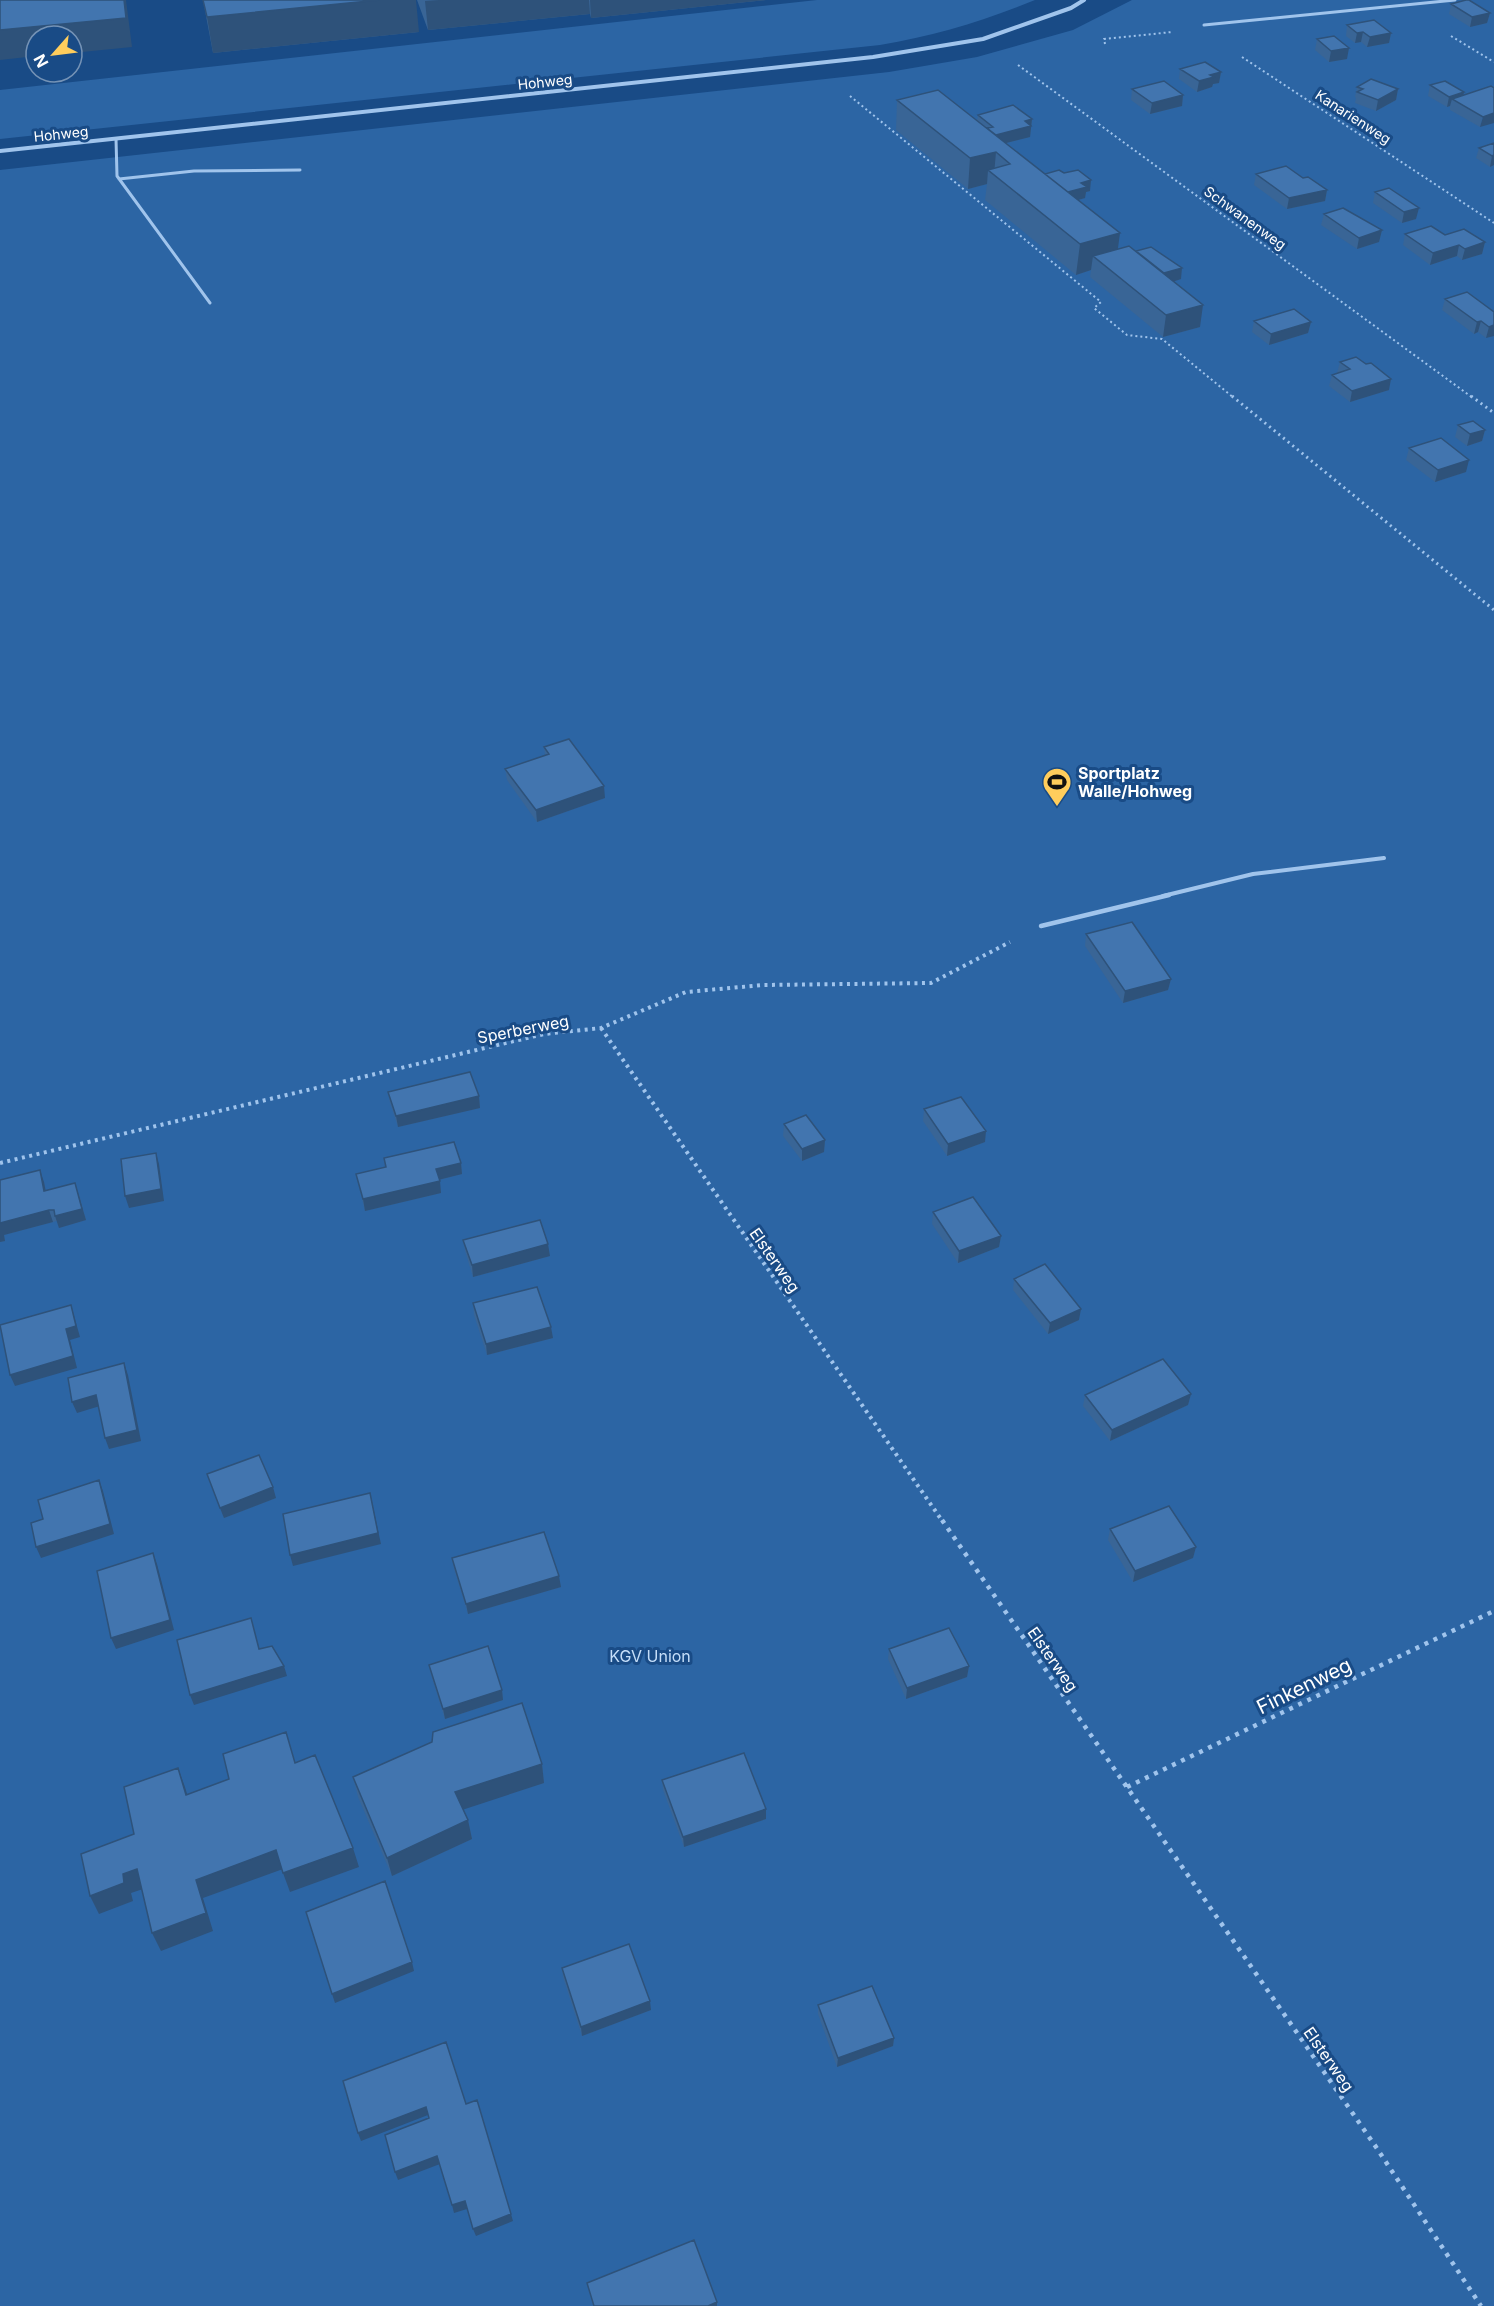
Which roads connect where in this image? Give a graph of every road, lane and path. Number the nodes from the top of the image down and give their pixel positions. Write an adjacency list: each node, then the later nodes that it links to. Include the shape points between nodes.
1 (1084, 0): 4 (street, Hohweg)
2 (1455, 0): 3 (lane)
3 (1204, 26): 5 (path, via 1104,39); 11 (path, Kanarienweg, via 1214,38)
4 (983, 39): 6 (street, Hohweg); 13 (path, Schwanenweg)
5 (1105, 44)
6 (812, 64): 7 (street, Hohweg); 14 (path, via 1101,302 1094,308 1127,335 1162,339)
7 (116, 139): 8 (street, Hohweg); 10 (lane)
8 (0, 151)
9 (300, 170): 10 (lane, via 194,171)
10 (119, 179): 12 (lane)
11 (1494, 223)
12 (210, 303)
13 (1494, 413)
14 (1494, 610)
15 (1384, 858): 16 (lane, via 1253,874)
16 (1041, 926): 17 (path, Sperberweg, via 931,983 763,985 686,992)
17 (601, 1028): 18 (path, Sperberweg, via 544,1034); 20 (path, Elsterweg)
18 (0, 1162)
19 (1494, 1611): 20 (path, Finkenweg)
20 (1127, 1787): 21 (path, Elsterweg)
21 (1481, 2306)

